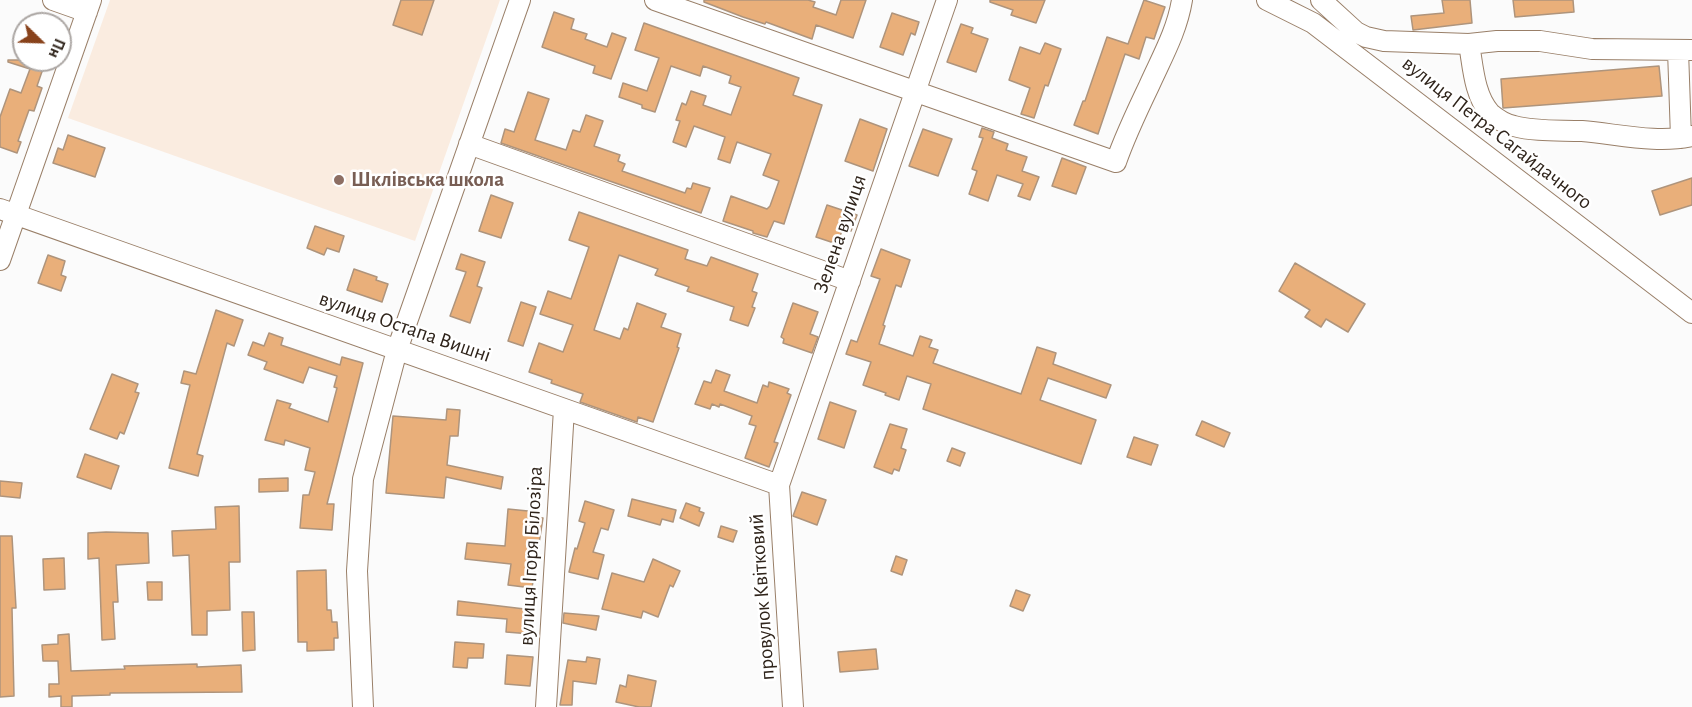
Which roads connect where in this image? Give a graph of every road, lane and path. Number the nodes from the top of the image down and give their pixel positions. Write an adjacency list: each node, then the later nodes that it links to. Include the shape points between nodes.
1 (53, 0): 8 (street)
2 (520, 0): 13 (street)
3 (656, 0): 11 (street)
4 (947, 0): 11 (street, Зелена вулиця)
5 (1182, 0): 11 (street, via 1169,46 1116,162)
6 (1267, 0): 17 (street, вулиця Петра Сагайдачного, via 1313,23)
7 (1321, 0): 9 (street, via 1366,37 1405,43)
8 (89, 6): 14 (street)
9 (1469, 44): 10 (street, via 1540,41 1592,49); 12 (street, via 1482,100 1502,122 1537,130)
10 (1685, 50): 12 (street)
11 (916, 91): 16 (street, Зелена вулиця)
12 (1686, 137)
13 (470, 144): 16 (street); 18 (street)
14 (8, 212): 15 (street); 18 (street, вулиця Остапа Вишні)
15 (0, 260)
16 (850, 281): 20 (street, Зелена вулиця)
17 (1692, 313)
18 (397, 350): 19 (street, вулиця Остапа Вишні); 21 (street, via 363,479 357,571)
19 (564, 409): 20 (street, вулиця Остапа Вишні); 22 (street, вулиця Ігоря Білозіра)
20 (779, 485): 23 (street, провулок Квітковий)
21 (363, 707)
22 (546, 707)
23 (793, 707)

